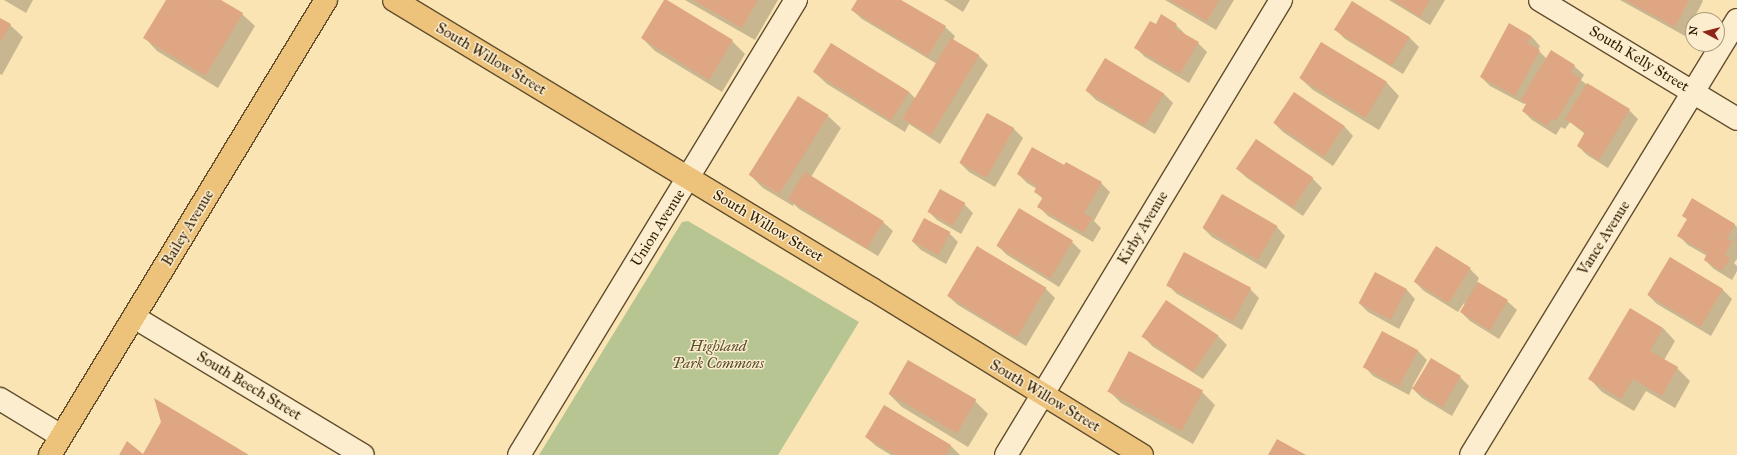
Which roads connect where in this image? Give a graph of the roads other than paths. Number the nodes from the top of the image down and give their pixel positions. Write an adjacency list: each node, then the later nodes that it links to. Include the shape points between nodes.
1 (326, 0): 10 (main road, Bailey Avenue)
2 (394, 0): 9 (main road, South Willow Street)
3 (796, 0): 9 (street, Union Avenue)
4 (1281, 0): 11 (street, Kirby Avenue)
5 (1540, 0): 7 (street, South Kelly Street)
6 (1737, 20): 7 (street, Vance Avenue)
7 (1694, 92): 8 (street, South Kelly Street); 19 (street, Vance Avenue)
8 (1737, 119)
9 (689, 178): 11 (main road, South Willow Street); 16 (street, Union Avenue)
10 (134, 317): 13 (main road, Bailey Avenue); 15 (street, South Beech Street)
11 (1042, 395): 17 (street, Kirby Avenue); 18 (main road, South Willow Street)
12 (0, 399): 13 (street)
13 (61, 436): 14 (main road, Bailey Avenue)
14 (50, 455)
15 (363, 455)
16 (518, 455)
17 (1006, 455)
18 (1142, 455)
19 (1471, 455)

